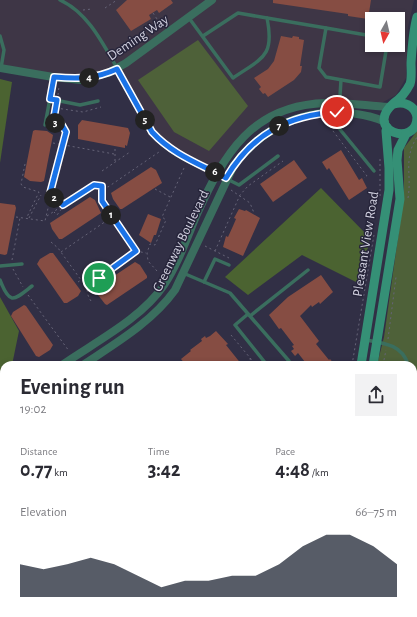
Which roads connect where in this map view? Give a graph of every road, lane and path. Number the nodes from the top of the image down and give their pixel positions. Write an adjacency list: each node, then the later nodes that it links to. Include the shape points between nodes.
1 (62, 0): 18 (lane, via 72,6 99,36)
2 (117, 0): 4 (path)
3 (212, 0): 9 (street, Deming Way)
4 (105, 8)
5 (92, 9): 6 (path)
6 (83, 10)
7 (153, 13): 11 (path)
8 (417, 17): 26 (main road, via 410,83 402,97)
9 (189, 18): 15 (lane); 18 (street, Deming Way)
10 (267, 18): 12 (lane); 15 (lane, via 238,13); 15 (lane, via 271,39 268,51 259,61 233,78)
11 (164, 28)
12 (326, 28): 13 (lane); 20 (lane, via 319,68 326,77)
13 (365, 35)
14 (0, 36): 17 (lane, via 4,50)
15 (203, 36)
16 (386, 52): 20 (lane, via 380,87)
17 (1, 68): 19 (street, Deming Way)
18 (117, 69): 19 (street, Deming Way, via 81,80); 47 (street, via 159,140 180,156)
19 (54, 77): 22 (lane)
20 (340, 80): 25 (lane)
21 (60, 86): 23 (path)
22 (50, 99): 23 (lane); 30 (lane)
23 (57, 100): 24 (lane, via 80,105); 34 (path, via 53,123 61,124 66,130)
24 (98, 101)
25 (338, 103): 26 (street, Greenway Boulevard); 28 (lane); 47 (street, Greenway Boulevard, via 299,106 270,118 233,147)
26 (391, 106): 27 (main road, via 404,103); 31 (main road, via 386,112)
27 (416, 109): 32 (main road, via 414,128)
28 (337, 112): 31 (street, Greenway Boulevard, via 373,116); 46 (lane, via 338,127); 48 (street, Greenway Boulevard, via 300,117 264,134 243,153)
29 (331, 121): 49 (path, via 333,131 367,176)
30 (45, 125)
31 (386, 125): 32 (main road, via 395,134); 91 (main road, Pleasant View Road, via 390,168 389,190)
32 (406, 134): 92 (main road, Pleasant View Road, via 398,150 400,199)
33 (53, 144): 34 (path)
34 (63, 145): 38 (path); 56 (path)
35 (115, 148): 38 (path)
36 (130, 152): 42 (path)
37 (159, 152): 50 (path, via 108,187)
38 (114, 154): 42 (path)
39 (278, 156): 48 (lane, via 239,184)
40 (380, 159): 58 (path)
41 (283, 161): 55 (path, via 248,186)
42 (115, 162): 45 (path)
43 (25, 164): 65 (path, via 21,184 40,192)
44 (184, 168): 57 (path)
45 (102, 171)
46 (374, 171)
47 (216, 173): 48 (street); 94 (street, Greenway Boulevard, via 173,269 156,296 138,313)
48 (226, 178): 79 (street, Greenway Boulevard)
49 (364, 178)
50 (101, 186): 54 (path); 59 (path, via 94,185); 64 (path, via 101,200)
51 (155, 189): 57 (path)
52 (229, 189): 55 (path)
53 (41, 195): 65 (path)
54 (99, 196)
55 (240, 196): 61 (path, via 250,203); 70 (path)
56 (49, 197): 59 (path, via 57,198); 63 (path)
57 (171, 197): 72 (path, via 162,217 166,220 161,232 155,245 150,244)
58 (380, 198)
59 (63, 205): 60 (path); 60 (path, via 57,215)
60 (54, 212): 63 (path)
61 (254, 213)
62 (16, 217): 65 (path)
63 (46, 217): 65 (path, via 45,221)
64 (112, 217): 69 (path); 71 (path)
65 (28, 218)
66 (374, 230): 99 (path)
67 (52, 242): 71 (path)
68 (204, 245): 70 (path)
69 (136, 251): 72 (path); 81 (path)
70 (215, 251): 73 (path)
71 (61, 252): 83 (path)
72 (147, 253): 78 (path, via 149,264)
73 (230, 258)
74 (22, 264): 76 (lane)
75 (229, 265): 86 (lane, via 215,259)
76 (0, 266)
77 (308, 270): 89 (lane)
78 (157, 271)
79 (183, 273): 86 (lane); 95 (street, Greenway Boulevard, via 175,290 156,313)
80 (96, 275): 81 (path); 83 (path, via 89,274); 88 (path, via 87,287)
81 (99, 278): 84 (path)
82 (0, 280): 87 (lane, via 8,297 13,299)
83 (80, 280): 85 (path)
84 (102, 281)
85 (78, 282)
86 (204, 282): 89 (lane, via 230,293)
87 (32, 286)
88 (91, 301)
89 (249, 315): 97 (lane, via 235,325); 98 (lane)
90 (231, 335): 93 (path)
91 (365, 340): 92 (lane); 100 (main road, Pleasant View Road)
92 (377, 342): 101 (main road, Pleasant View Road); 102 (lane, via 396,348)
93 (250, 358): 96 (path)
94 (68, 361)
95 (89, 361)
96 (253, 361)
97 (265, 361)
98 (289, 361)
99 (353, 361)
100 (362, 361)
101 (374, 361)
102 (406, 361)

